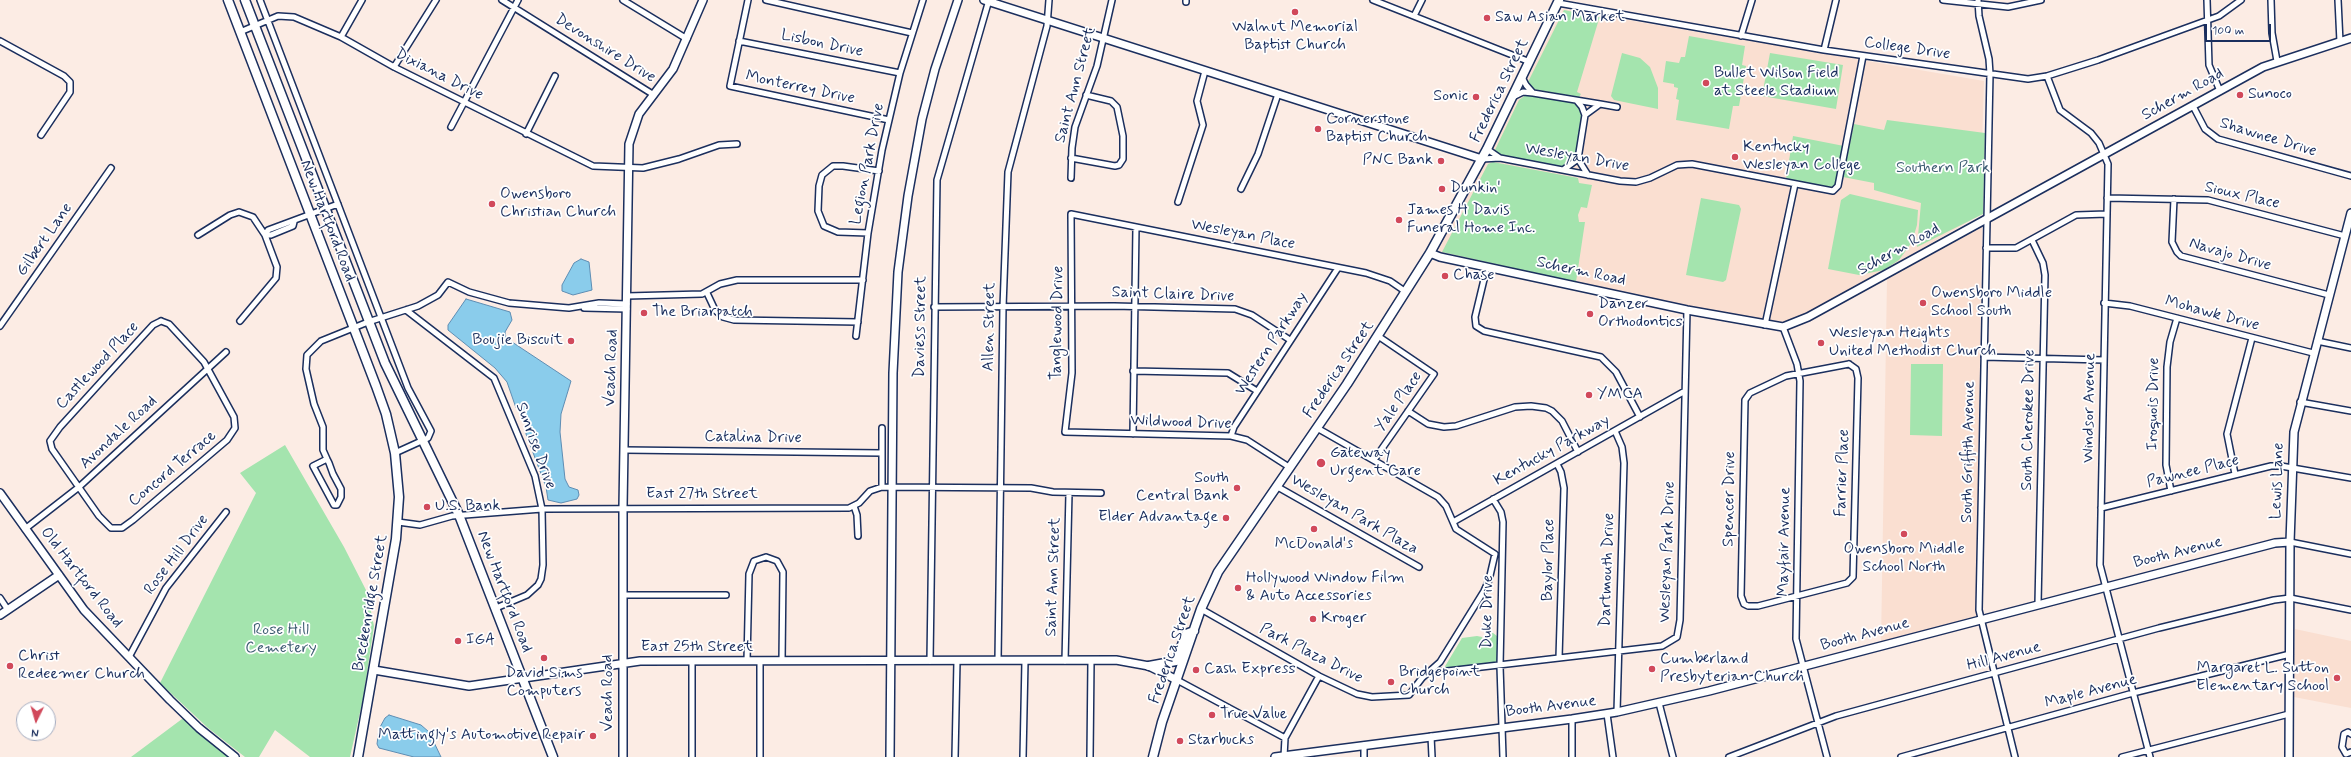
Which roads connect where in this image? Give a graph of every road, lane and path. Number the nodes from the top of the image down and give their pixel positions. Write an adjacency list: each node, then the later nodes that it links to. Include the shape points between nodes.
1 (228, 0): 36 (main road, New Hartford Road)
2 (241, 0): 35 (main road)
3 (246, 0): 35 (main road, New Hartford Road)
4 (260, 0): 32 (street, New Hartford Road)
5 (362, 0): 39 (street)
6 (436, 0): 50 (street)
7 (502, 0): 30 (street, Devonshire Drive)
8 (518, 0): 30 (street)
9 (623, 0): 42 (street)
10 (704, 0): 42 (street, Veach Road)
11 (748, 0): 44 (street)
12 (766, 0): 37 (street)
13 (923, 0): 37 (street, Legion Park Drive)
14 (958, 0): 172 (street, via 928,94 904,222 895,310)
15 (987, 0): 33 (street); 117 (street, Daviess Street, via 937,180)
16 (1049, 0): 33 (street, Allen Street)
17 (1112, 0): 40 (street, Saint Ann Street)
18 (1374, 0): 31 (street)
19 (1422, 0): 31 (street)
20 (1752, 0): 38 (street)
21 (1836, 0): 46 (street)
22 (1943, 0): 29 (street)
23 (2041, 0): 29 (street, via 2016,7)
24 (2207, 0): 34 (street)
25 (2241, 0): 34 (street, College Drive, via 2223,14)
26 (2271, 0): 48 (street, via 2272,33)
27 (2338, 0): 45 (street)
28 (1559, 1): 38 (street, College Drive); 49 (main road, Frederica Street)
29 (1978, 2): 53 (street, South Griffith Avenue)
30 (514, 7): 61 (street, Devonshire Drive); 64 (street)
31 (1414, 16): 49 (street)
32 (268, 20): 35 (street, Dixiana Drive); 39 (street, Dixiana Drive, via 288,15); 92 (street, New Hartford Road)
33 (1048, 20): 40 (street); 118 (street, Allen Street, via 1008,172)
34 (2207, 20): 55 (street, College Drive); 57 (street, via 2208,65)
35 (255, 25): 36 (street, Dixiana Drive); 93 (main road, New Hartford Road)
36 (240, 32): 94 (main road, New Hartford Road)
37 (912, 33): 52 (street, Legion Park Drive)
38 (1742, 36): 46 (street, College Drive)
39 (340, 37): 50 (street, Dixiana Drive)
40 (1104, 38): 51 (street); 59 (street, Saint Ann Street)
41 (2351, 38): 45 (street, Scherm Road)
42 (687, 39): 61 (street, Veach Road, via 669,76)
43 (0, 41): 72 (street, via 64,76 70,82 70,92)
44 (739, 41): 52 (street, Lisbon Drive); 69 (street, Monterrey Drive, via 730,86)
45 (2340, 42): 48 (street, Scherm Road)
46 (1824, 50): 47 (street, College Drive)
47 (1863, 56): 53 (street, College Drive); 87 (street, Wesleyan Drive, via 1835,189)
48 (2277, 61): 57 (street, Scherm Road)
49 (1530, 62): 56 (main road, Frederica Street)
50 (394, 67): 64 (street, Dixiana Drive)
51 (1205, 71): 60 (street); 91 (street, via 1197,101 1203,125)
52 (900, 74): 69 (street, Legion Park Drive)
53 (1990, 74): 55 (street, College Drive, via 2028,79); 98 (street, South Griffith Avenue)
54 (555, 76): 71 (street)
55 (2047, 76): 75 (street, Windsor Avenue, via 2060,110 2090,133 2099,143)
56 (1522, 77): 58 (street); 62 (main road, Frederica Street)
57 (2220, 91): 66 (street, Scherm Road)
58 (1532, 93): 62 (street, via 1523,92); 63 (street)
59 (1086, 94): 76 (street, Saint Ann Street, via 1075,127); 76 (street, via 1111,101 1117,107 1123,136 1123,159 1115,166)
60 (1278, 94): 78 (street); 88 (street, via 1258,154)
61 (654, 95): 81 (street, Veach Road, via 639,114 632,129)
62 (1513, 97): 74 (main road, Frederica Street)
63 (1576, 100): 65 (street); 68 (street)
64 (463, 102): 70 (street); 71 (street, Dixiana Drive)
65 (1600, 104): 67 (street); 68 (street)
66 (2193, 106): 75 (street, Scherm Road); 85 (street, Shawnee Drive, via 2205,129 2218,139)
67 (1617, 108)
68 (1585, 115): 79 (street)
69 (889, 120): 83 (street, Legion Park Drive)
70 (451, 127)
71 (526, 134): 81 (street, Dixiana Drive, via 586,164)
72 (41, 135)
73 (737, 144): 81 (street, Dixiana Drive, via 719,145 654,167)
74 (1487, 149): 77 (street, Wesleyan Drive); 78 (main road, Frederica Street)
75 (2104, 155): 89 (street, Windsor Avenue, via 2108,164); 98 (street, Scherm Road)
76 (1071, 158): 86 (street, Saint Ann Street)
77 (1500, 158): 78 (street, Wesleyan Drive); 82 (street, Wesleyan Drive)
78 (1482, 159): 106 (main road, Frederica Street)
79 (1578, 159): 82 (street); 84 (street)
80 (111, 168): 128 (street, Gilbert Lane)
81 (628, 169): 113 (street, Veach Road)
82 (1563, 170): 84 (street, Wesleyan Drive)
83 (879, 171): 100 (street, Legion Park Drive); 100 (street, via 833,166 822,175 819,186 818,211 824,226 838,232)
84 (1588, 175): 87 (street, Wesleyan Drive, via 1636,182 1677,165 1692,164)
85 (2351, 176)
86 (1071, 178)
87 (1795, 184): 127 (street)
88 (1241, 189)
89 (2107, 198): 90 (street, Sioux Place); 96 (street, Windsor Avenue)
90 (2174, 198): 103 (street, Sioux Place, via 2208,200); 112 (street, Navajo Drive, via 2172,242 2181,256)
91 (1178, 202)
92 (338, 204): 93 (street); 122 (street, New Hartford Road)
93 (325, 208): 94 (street); 125 (main road, New Hartford Road)
94 (310, 214): 102 (street, via 268,230); 130 (main road, New Hartford Road)
95 (1071, 214): 99 (street, Wesleyan Place); 116 (street, Tanglewood Drive)
96 (2107, 214): 104 (street, via 2076,215); 114 (street, Windsor Avenue)
97 (2350, 217): 103 (street, Lewis Lane)
98 (1986, 220): 105 (street, South Griffith Avenue); 129 (street, Scherm Road, via 1808,317)
99 (1136, 227): 108 (street, Wesleyan Place); 119 (street)
100 (868, 233): 109 (street, Legion Park Drive)
101 (198, 235): 102 (street, via 239,212 254,217)
102 (265, 235): 124 (street, via 277,267 276,278)
103 (2345, 236): 112 (street, Lewis Lane)
104 (2032, 240): 105 (street, via 2016,248); 140 (street, South Cherokee Drive, via 2044,269)
105 (1986, 248): 139 (street, South Griffith Avenue)
106 (1430, 253): 107 (street, Scherm Road); 110 (main road, Frederica Street)
107 (1487, 267): 121 (street, Scherm Road); 150 (street, via 1475,317 1476,326 1484,331 1601,357 1616,372)
108 (1338, 268): 110 (street, Wesleyan Place, via 1380,276); 134 (street, Western Parkway)
109 (863, 280): 111 (street, via 737,280 720,284); 126 (street, Legion Park Drive)
110 (1406, 292): 132 (main road, Frederica Street)
111 (707, 293): 113 (street); 126 (street, via 715,310 724,317 734,320)
112 (2329, 295): 135 (street, Lewis Lane)
113 (627, 296): 115 (street, Veach Road)
114 (2104, 303): 123 (street, Mohawk Drive, via 2130,306); 141 (street, Windsor Avenue)
115 (627, 306): 120 (street, via 569,308 509,303 469,292 448,282 438,295); 158 (street, Veach Road)
116 (1070, 306): 118 (street, Saint Claire Drive); 119 (street, Saint Claire Drive); 154 (street, Tanglewood Drive, via 1072,373)
117 (934, 307): 118 (street, Saint Claire Drive); 173 (street, Daviess Street)
118 (1003, 307): 174 (street, Allen Street)
119 (1135, 307): 134 (street, Saint Claire Drive, via 1240,310); 143 (street)
120 (406, 310): 122 (street); 183 (street, Sunrise Drive, via 488,372 499,387 536,476)
121 (1688, 310): 127 (street, Scherm Road); 146 (street, Wesleyan Park Drive)
122 (382, 318): 125 (street); 157 (street, New Hartford Road, via 408,388 431,431 430,436)
123 (2177, 318): 133 (street, Mohawk Drive); 175 (street, Iroquois Drive, via 2170,342 2167,367 2166,465)
124 (240, 321)
125 (368, 322): 130 (street); 157 (main road, New Hartford Road, via 392,382)
126 (858, 322): 131 (street, Legion Park Drive)
127 (1765, 325): 129 (street, Scherm Road)
128 (0, 326)
129 (1783, 326): 144 (street, Mayfair Avenue)
130 (353, 327): 161 (main road, New Hartford Road, via 386,414); 162 (street, via 313,347 306,361 308,383 323,427 323,450)
131 (856, 336)
132 (1378, 336): 149 (street, Yale Place, via 1434,374); 152 (main road, Frederica Street)
133 (2252, 338): 138 (street, Mohawk Drive); 167 (street, via 2227,434)
134 (1290, 340): 145 (street, Western Parkway)
135 (2317, 341): 136 (street); 138 (street, Lewis Lane)
136 (2351, 348)
137 (226, 352): 142 (street, Avondale Road)
138 (2314, 353): 147 (street, Lewis Lane)
139 (1984, 357): 140 (street); 206 (street, South Griffith Avenue)
140 (2042, 359): 141 (street); 200 (street, South Cherokee Drive)
141 (2104, 360): 182 (street, Windsor Avenue)
142 (207, 369): 170 (street, Avondale Road); 170 (street, Concord Terrace, via 234,417 234,433 227,440 122,528 107,526); 170 (street, Castlewood Place, via 198,354 169,324 161,321 154,325 51,438 52,449)
143 (1133, 371): 145 (street, via 1228,373); 155 (street)
144 (1799, 373): 197 (street, Mayfair Avenue); 197 (street, Spencer Drive, via 1755,390 1745,400 1741,596 1744,604 1752,607); 197 (street, Farrier Place, via 1849,364 1858,373 1858,394 1853,577 1847,583)
145 (1257, 391): 156 (street, Western Parkway)
146 (1686, 392): 150 (street, Kentucky Parkway); 209 (street, Wesleyan Park Drive, via 1679,632 1673,642 1662,646)
147 (2300, 402): 148 (street); 165 (street, Lewis Lane, via 2294,432)
148 (2351, 411)
149 (1408, 412): 159 (street, via 1428,424 1444,427 1515,408 1546,408 1562,421); 163 (street, Yale Place)
150 (1640, 417): 153 (street, Kentucky Parkway)
151 (882, 428): 160 (street)
152 (1317, 428): 163 (street); 166 (main road, Frederica Street)
153 (1615, 431): 159 (street, Kentucky Parkway); 209 (street, Dartmouth Drive, via 1622,447 1624,463)
154 (1065, 432): 155 (street, Wildwood Drive)
155 (1133, 434): 156 (street, Wildwood Drive)
156 (1231, 436): 166 (street, Wildwood Drive, via 1247,440)
157 (422, 441): 161 (street); 185 (main road, New Hartford Road)
158 (624, 450): 160 (street, Catalina Drive); 181 (street, Veach Road)
159 (1578, 452): 164 (street, Kentucky Parkway)
160 (882, 453): 171 (street)
161 (395, 454): 186 (main road, Breckenridge Street, via 399,486)
162 (327, 459): 162 (street, via 341,489 337,505 334,505 313,466)
163 (1374, 460): 187 (street, via 1438,497 1446,506)
164 (1557, 464): 179 (street, Kentucky Parkway); 212 (street, Baylor Place, via 1564,488)
165 (2292, 467): 167 (street, Pawnee Place, via 2271,466); 168 (street, Pawnee Place); 190 (street, Lewis Lane)
166 (1289, 468): 169 (main road, Frederica Street)
167 (2235, 474): 175 (street, Pawnee Place)
168 (2351, 478)
169 (1276, 486): 192 (street, Wesleyan Park Plaza); 202 (main road, Frederica Street, via 1226,559)
170 (79, 487): 188 (street, Avondale Road)
171 (882, 487): 172 (street); 180 (street, via 870,491)
172 (892, 487): 173 (street); 223 (street)
173 (932, 488): 174 (street); 219 (street, Daviess Street)
174 (1000, 488): 177 (street, via 1031,488); 214 (street, Allen Street)
175 (2171, 491): 182 (street, Pawnee Place)
176 (0, 493): 188 (street, Old Hartford Road)
177 (1069, 493): 178 (street); 221 (street, Saint Ann Street)
178 (1101, 493)
179 (1494, 499): 187 (street, Kentucky Parkway); 226 (street, Duke Drive, via 1503,522)
180 (854, 506): 181 (street, East 27th Street); 189 (street)
181 (623, 507): 183 (street, East 27th Street); 195 (street, Veach Road)
182 (2101, 508): 194 (street, Windsor Avenue, via 2100,566)
183 (542, 509): 185 (street, East 27th Street); 201 (street, Sunrise Drive, via 543,565 538,585 526,596)
184 (226, 512): 211 (street, Rose Hill Drive, via 166,588)
185 (459, 515): 186 (street, East 27th Street, via 420,525); 201 (main road, New Hartford Road)
186 (398, 522): 228 (main road, Breckenridge Street)
187 (1453, 522): 229 (street, Park Plaza Drive, via 1456,530 1494,551 1495,560 1484,591 1440,662)
188 (25, 529): 193 (street, Old Hartford Road)
189 (858, 536)
190 (2290, 542): 191 (street); 194 (street, Booth Avenue, via 2275,543); 199 (street, Lewis Lane)
191 (2351, 554)
192 (1419, 567)
193 (58, 575): 203 (street); 211 (street, Old Hartford Road, via 84,610)
194 (2105, 587): 200 (street, Booth Avenue); 208 (street, Windsor Avenue)
195 (622, 594): 196 (street); 224 (street, Veach Road)
196 (726, 595)
197 (1797, 596): 227 (street, Mayfair Avenue, via 1796,639)
198 (0, 598): 203 (street)
199 (2290, 598): 204 (street, Hill Avenue); 208 (street, Hill Avenue); 210 (street, Lewis Lane)
200 (2038, 604): 206 (street, Booth Avenue)
201 (496, 608): 232 (main road, New Hartford Road)
202 (1201, 609): 207 (main road, Frederica Street); 231 (street, Park Plaza Drive)
203 (8, 610): 205 (street)
204 (2351, 610)
205 (0, 615)
206 (1980, 619): 227 (street, Booth Avenue); 230 (street, South Griffith Avenue)
207 (1194, 631): 225 (main road, via 1186,634 1176,661); 233 (main road, Frederica Street)
208 (2119, 639): 230 (street, Hill Avenue); 234 (street, Windsor Avenue)
209 (1619, 651): 212 (street, Wesleyan Park Drive); 236 (street, Dartmouth Drive)
210 (2290, 654): 234 (street, Maple Avenue); 238 (street, Lewis Lane)
211 (129, 657): 250 (street, Old Hartford Road, via 186,716)
212 (1559, 658): 226 (street, Wesleyan Park Drive)
213 (957, 660): 214 (street, East 25th Street); 219 (street, East 25th Street); 257 (street)
214 (998, 660): 220 (street, East 25th Street)
215 (692, 661): 216 (street, East 25th Street); 224 (street, East 25th Street); 254 (street)
216 (747, 661): 217 (street, East 25th Street); 218 (street, via 749,574 754,561 766,557 777,561 783,572)
217 (760, 661): 218 (street, East 25th Street); 255 (street)
218 (782, 661): 223 (street, East 25th Street)
219 (930, 661): 223 (street, East 25th Street)
220 (1025, 661): 221 (street, East 25th Street); 258 (street)
221 (1065, 661): 222 (street, East 25th Street)
222 (1091, 661): 225 (street, East 25th Street, via 1125,661); 259 (street)
223 (891, 662): 256 (street)
224 (623, 663): 232 (street, East 25th Street); 253 (street, Veach Road)
225 (1149, 666): 233 (street, East 25th Street)
226 (1500, 666): 229 (street); 241 (street, Duke Drive)
227 (1802, 666): 235 (street, Booth Avenue); 240 (street, Mayfair Avenue)
228 (374, 670): 232 (street, East 25th Street, via 460,686); 251 (main road, Breckenridge Street)
229 (1430, 673): 231 (street, Park Plaza Drive, via 1422,678 1409,695 1392,697 1357,694)
230 (1994, 674): 240 (street, Hill Avenue); 242 (street, South Griffith Avenue)
231 (1319, 676): 245 (street)
232 (523, 679): 252 (main road, New Hartford Road)
233 (1177, 680): 245 (street); 260 (main road, Frederica Street)
234 (2133, 694): 242 (street, Maple Avenue); 247 (street, Windsor Avenue)
235 (1659, 703): 236 (street, Booth Avenue); 267 (street)
236 (1617, 712): 237 (street, Booth Avenue)
237 (1607, 714): 239 (street, Booth Avenue); 266 (street)
238 (2289, 714): 247 (street); 274 (street, Lewis Lane)
239 (1572, 719): 241 (street, Booth Avenue); 265 (street)
240 (1817, 722): 268 (street, Hill Avenue); 269 (street, Mayfair Avenue)
241 (1502, 728): 244 (street, Booth Avenue); 264 (street, Duke Drive)
242 (2008, 729): 270 (street, Maple Avenue); 271 (street, South Griffith Avenue)
243 (2351, 734): 248 (street, via 2345,732 2342,740 2344,752)
244 (1432, 736): 246 (street, Booth Avenue); 263 (street)
245 (1285, 738): 249 (street)
246 (1364, 745): 249 (street, Booth Avenue); 262 (street)
247 (2148, 750): 272 (street); 273 (street, Windsor Avenue)
248 (2351, 752)
249 (1284, 756): 261 (street, Booth Avenue)
250 (235, 757)
251 (358, 757)
252 (553, 757)
253 (623, 757)
254 (692, 757)
255 (760, 757)
256 (890, 757)
257 (955, 757)
258 (1023, 757)
259 (1090, 757)
260 (1153, 757)
261 (1276, 757)
262 (1364, 757)
263 (1432, 757)
264 (1503, 757)
265 (1572, 757)
266 (1613, 757)
267 (1673, 757)
268 (1729, 757)
269 (1827, 757)
270 (1901, 757)
271 (2015, 757)
272 (2122, 757)
273 (2150, 757)
274 (2289, 757)

